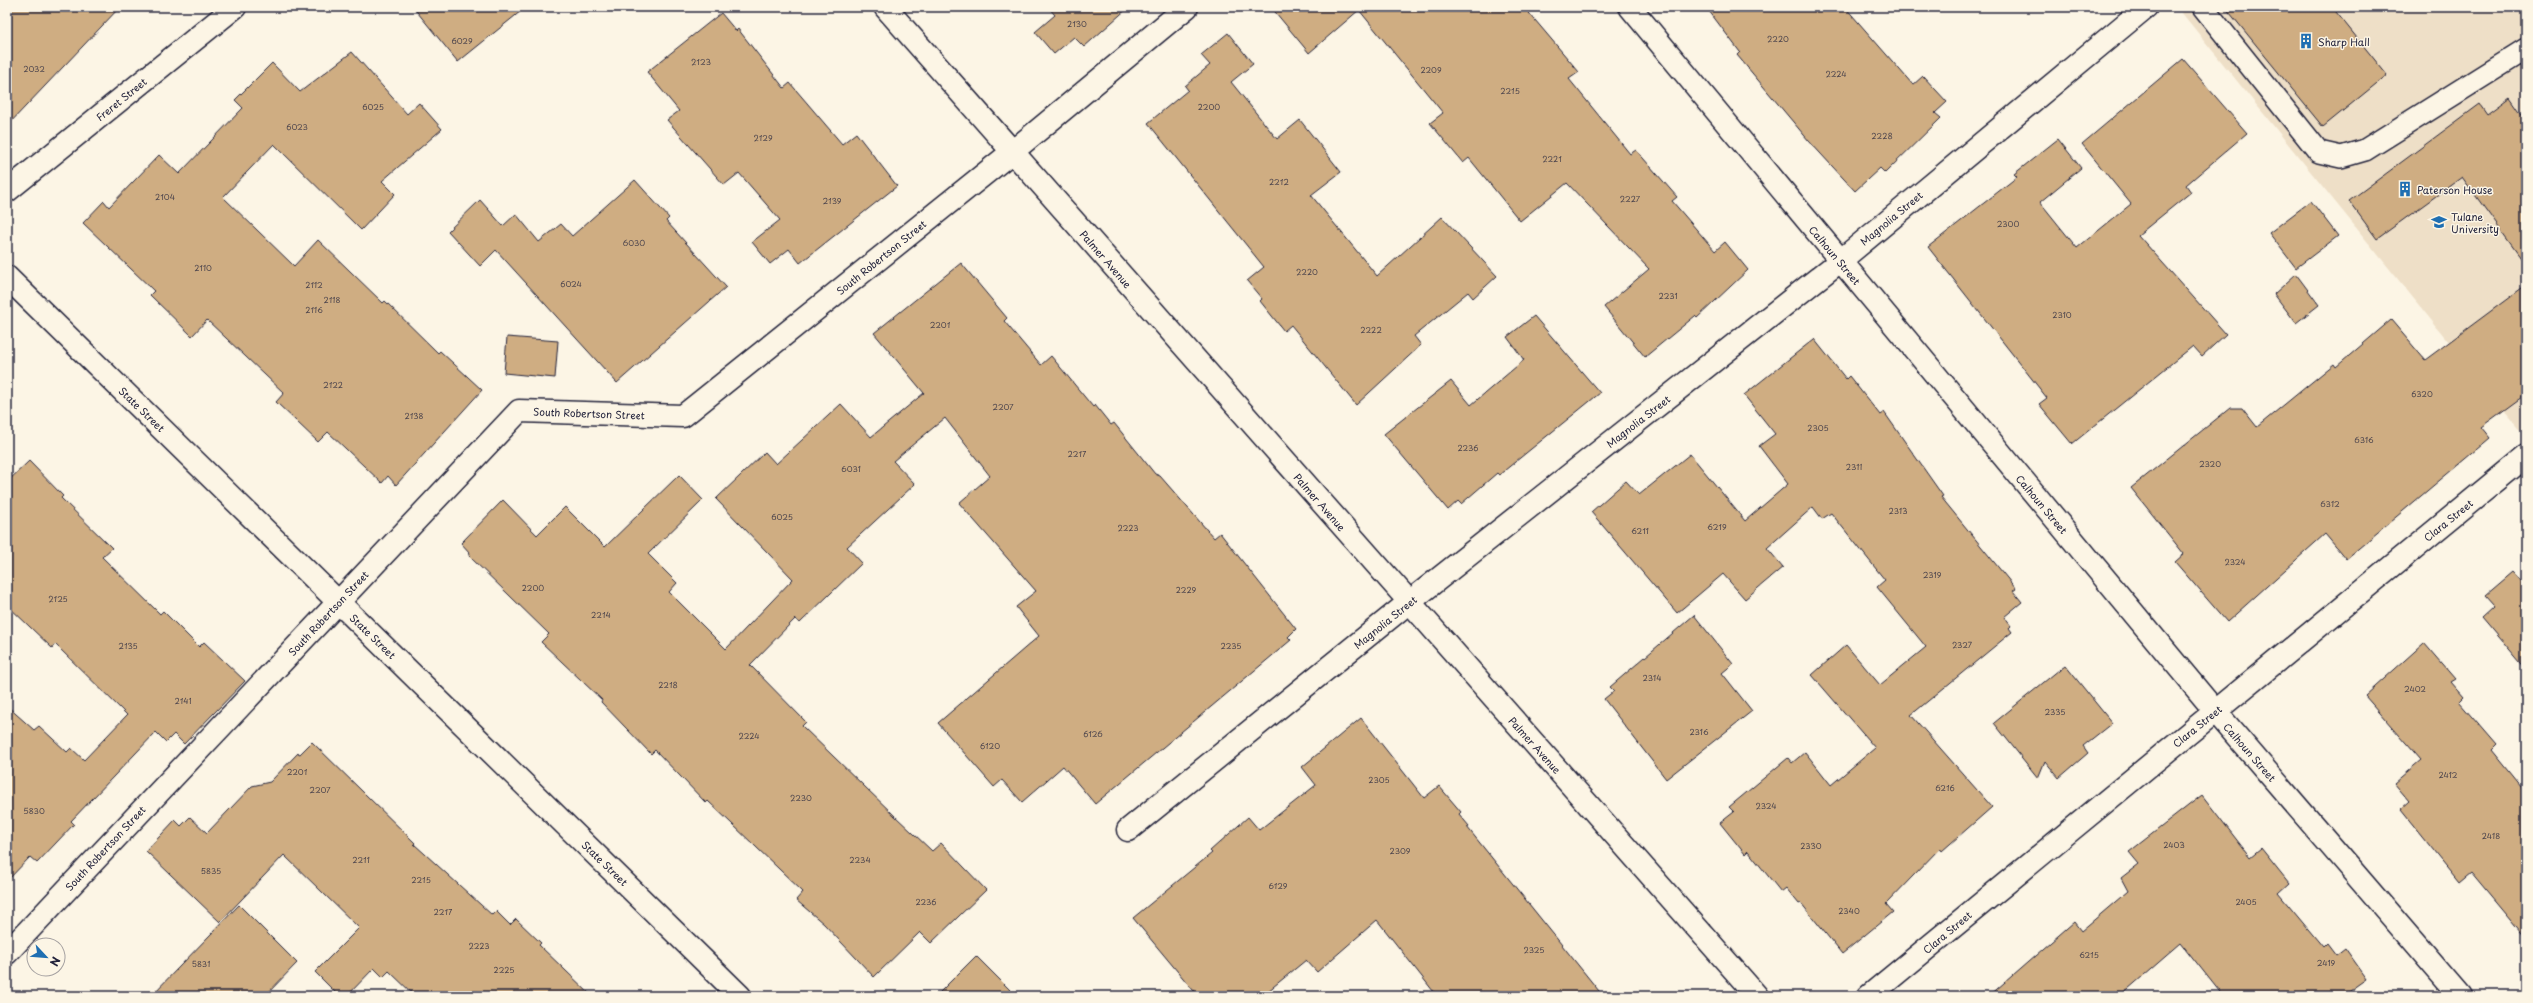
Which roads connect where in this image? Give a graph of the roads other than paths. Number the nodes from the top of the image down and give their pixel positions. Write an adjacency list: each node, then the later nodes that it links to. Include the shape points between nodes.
1 (235, 7): 9 (street, Freret Street)
2 (885, 7): 8 (street, Palmer Avenue)
3 (1187, 7): 8 (street, South Robertson Street)
4 (1630, 7): 10 (street, Calhoun Street)
5 (2146, 7): 10 (street, Magnolia Street)
6 (2203, 7): 7 (lane, via 2319,152 2341,157 2365,150)
7 (2526, 49)
8 (1012, 152): 13 (street, South Robertson Street, via 683,416 519,410); 14 (street, Palmer Avenue)
9 (7, 191)
10 (1840, 261): 14 (street, Magnolia Street); 15 (street, Calhoun Street)
11 (7, 277): 13 (street, State Street)
12 (2526, 456): 15 (street, Clara Street)
13 (338, 602): 17 (street, South Robertson Street); 18 (street, State Street)
14 (1408, 603): 16 (street, Magnolia Street); 19 (street, Palmer Avenue)
15 (2215, 711): 20 (street, Clara Street); 21 (street, Calhoun Street)
16 (1128, 830)
17 (7, 953)
18 (740, 996)
19 (1757, 996)
20 (1869, 996)
21 (2460, 996)

